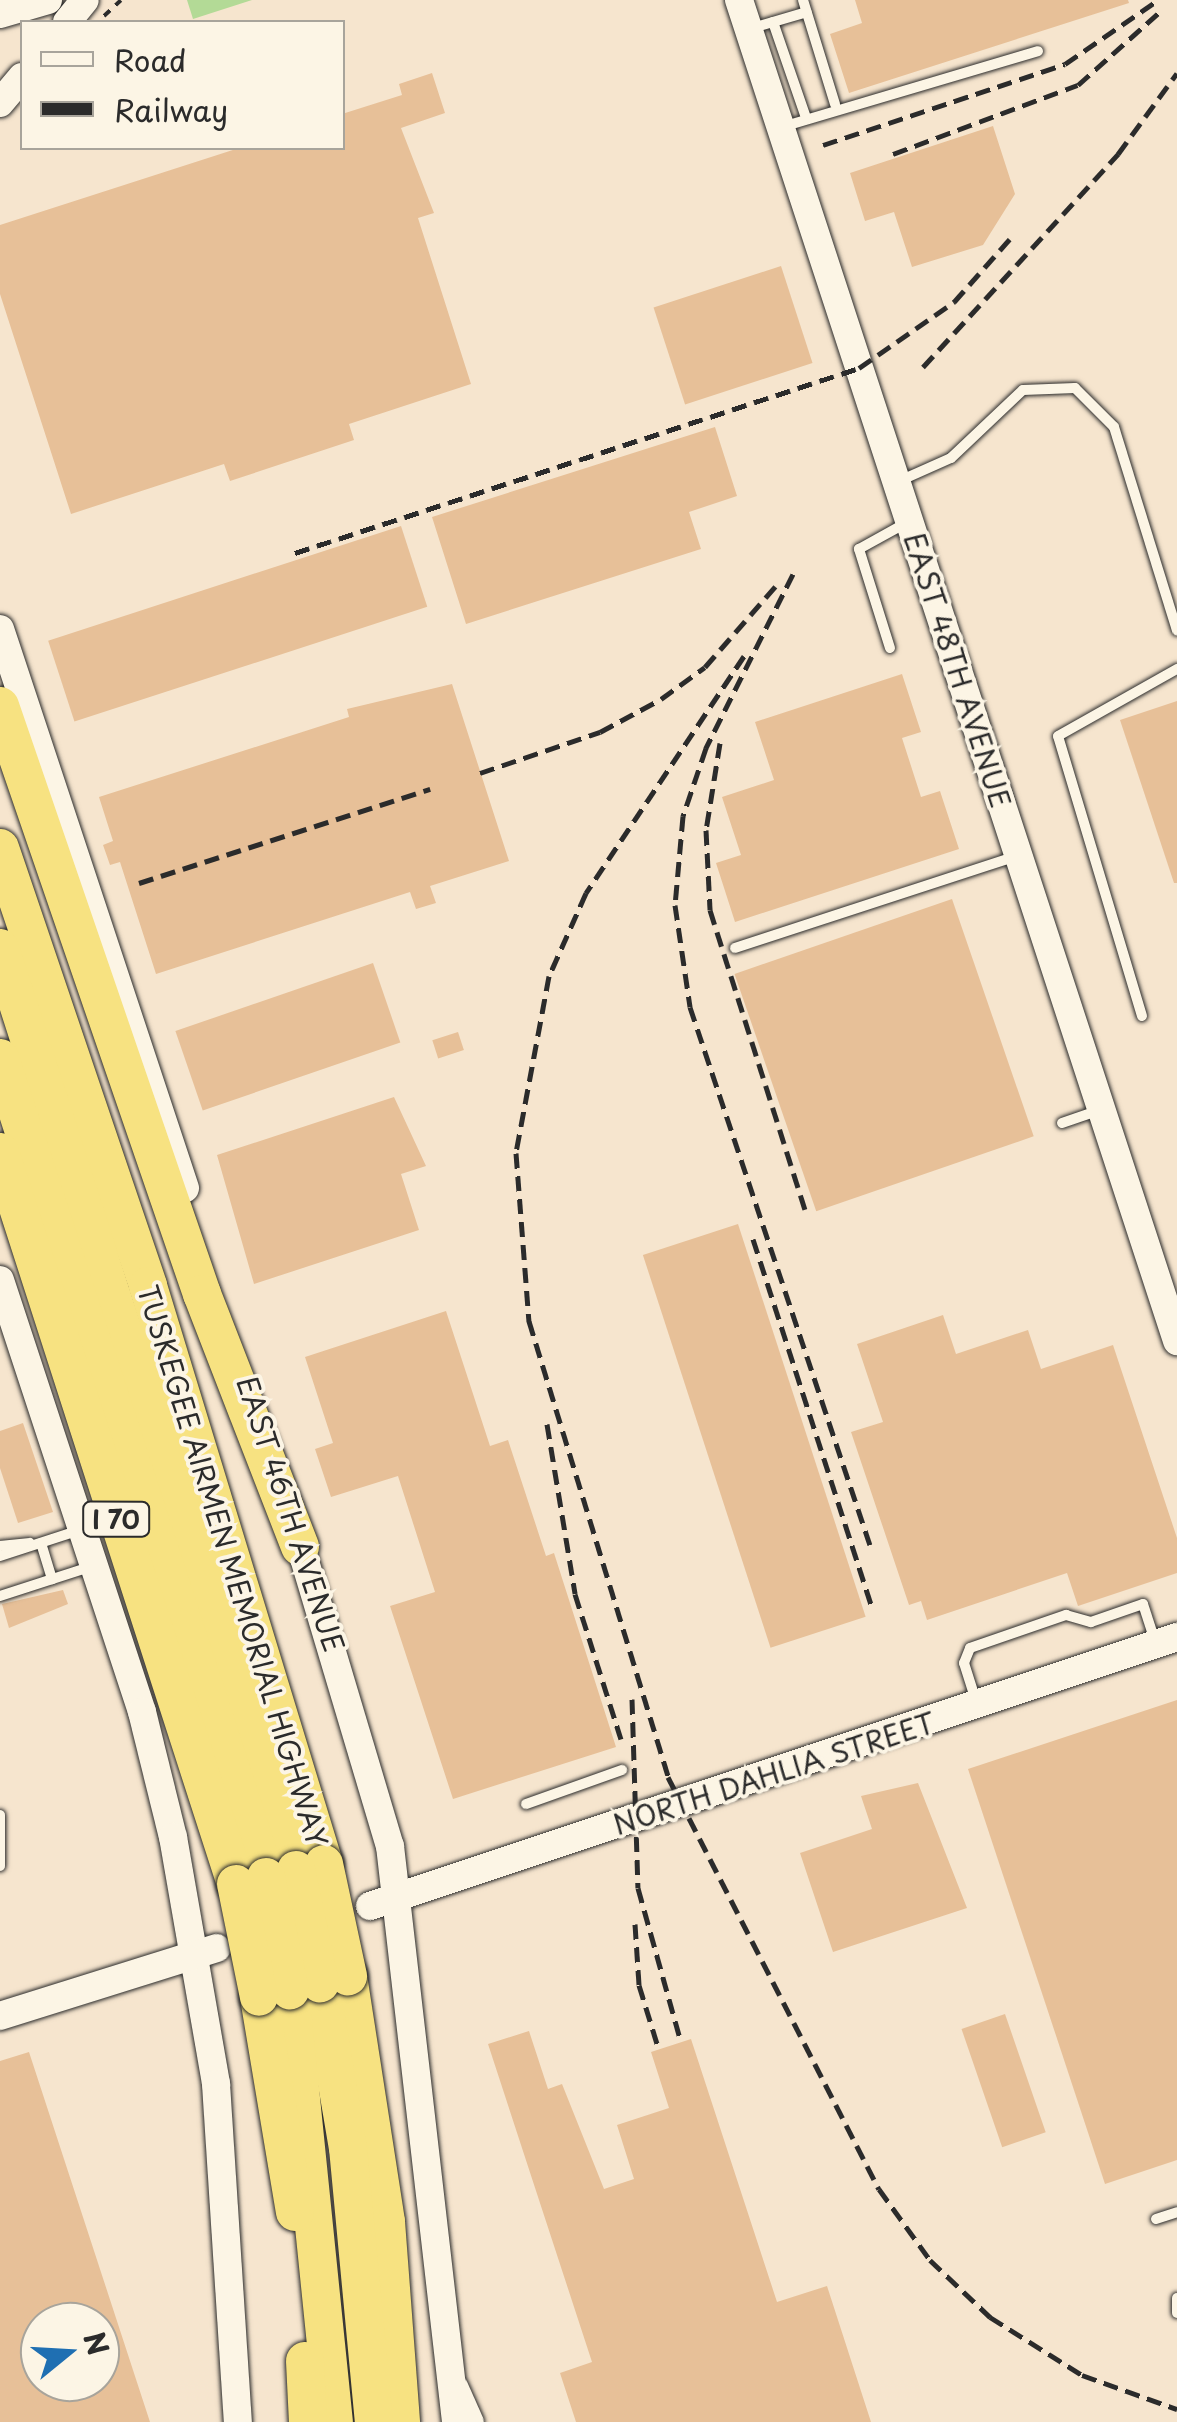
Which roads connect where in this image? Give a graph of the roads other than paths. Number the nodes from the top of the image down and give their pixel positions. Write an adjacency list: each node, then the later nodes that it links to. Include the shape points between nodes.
1 (48, 0): 6 (main road)
2 (86, 0): 7 (main road)
3 (738, 0): 8 (main road, EAST 48TH AVENUE)
4 (803, 0): 5 (lane)
5 (808, 12): 8 (lane); 12 (lane)
6 (0, 14)
7 (69, 20)
8 (760, 26): 13 (main road, EAST 48TH AVENUE)
9 (1038, 52): 12 (lane)
10 (20, 78): 11 (main road)
11 (0, 102)
12 (835, 104): 13 (lane)
13 (793, 123): 14 (main road, EAST 48TH AVENUE)
14 (896, 482): 15 (main road, EAST 48TH AVENUE); 17 (lane, via 952,458 1023,390 1075,388 1114,427)
15 (909, 522): 18 (lane, via 859,549); 22 (main road, EAST 48TH AVENUE)
16 (0, 629): 36 (main road, EAST 46TH AVENUE)
17 (1177, 630)
18 (890, 648)
19 (1177, 669): 25 (lane, via 1058,736)
20 (1, 708): 30 (highway, via 102,1086); 36 (highway, via 202,1294)
21 (0, 848): 30 (highway, TUSKEGEE AIRMEN MEMORIAL HIGHWAY / I 70)
22 (1018, 856): 24 (lane); 27 (main road, EAST 48TH AVENUE)
23 (0, 948): 47 (highway)
24 (735, 948)
25 (1142, 1016)
26 (0, 1058): 47 (highway)
27 (1101, 1109): 28 (lane); 32 (main road, EAST 48TH AVENUE)
28 (1062, 1123)
29 (0, 1152): 47 (highway, TUSKEGEE AIRMEN MEMORIAL HIGHWAY / I 70)
30 (112, 1176): 47 (highway, TUSKEGEE AIRMEN MEMORIAL HIGHWAY / I 70)
31 (1, 1285): 33 (main road)
32 (1177, 1341)
33 (82, 1529): 34 (lane); 38 (main road)
34 (41, 1543): 35 (lane); 37 (lane); 39 (lane)
35 (0, 1546)
36 (300, 1548): 48 (main road, EAST 46TH AVENUE)
37 (0, 1556)
38 (94, 1566): 39 (lane); 50 (main road, via 156,1762)
39 (52, 1579): 40 (lane)
40 (0, 1596)
41 (1167, 1641): 42 (main road, NORTH DAHLIA STREET); 42 (lane, via 1143,1604 1092,1622 1066,1616 970,1648 964,1663)
42 (978, 1706): 48 (main road, NORTH DAHLIA STREET)
43 (622, 1770): 44 (lane)
44 (526, 1804)
45 (0, 1815): 46 (lane)
46 (0, 1866)
47 (280, 1874): 51 (highway, TUSKEGEE AIRMEN MEMORIAL HIGHWAY / I 70, bridge); 51 (highway, TUSKEGEE AIRMEN MEMORIAL HIGHWAY / I 70, bridge)
48 (399, 1897): 49 (main road, NORTH DAHLIA STREET); 57 (main road, EAST 46TH AVENUE)
49 (370, 1906)
50 (205, 1952): 52 (main road); 58 (main road)
51 (304, 1986): 59 (highway, TUSKEGEE AIRMEN MEMORIAL HIGHWAY / I 70, via 296,2218); 60 (highway); 61 (highway, via 348,2148); 62 (highway, TUSKEGEE AIRMEN MEMORIAL HIGHWAY / I 70, via 398,2369)
52 (0, 2016)
53 (1177, 2212): 54 (lane)
54 (1156, 2219)
55 (1177, 2298): 56 (lane)
56 (1177, 2314)
57 (451, 2370): 63 (main road); 64 (street, EAST 46TH AVENUE)
58 (238, 2422)
59 (308, 2422)
60 (334, 2422)
61 (374, 2422)
62 (403, 2422)
63 (456, 2422)
64 (474, 2422)

